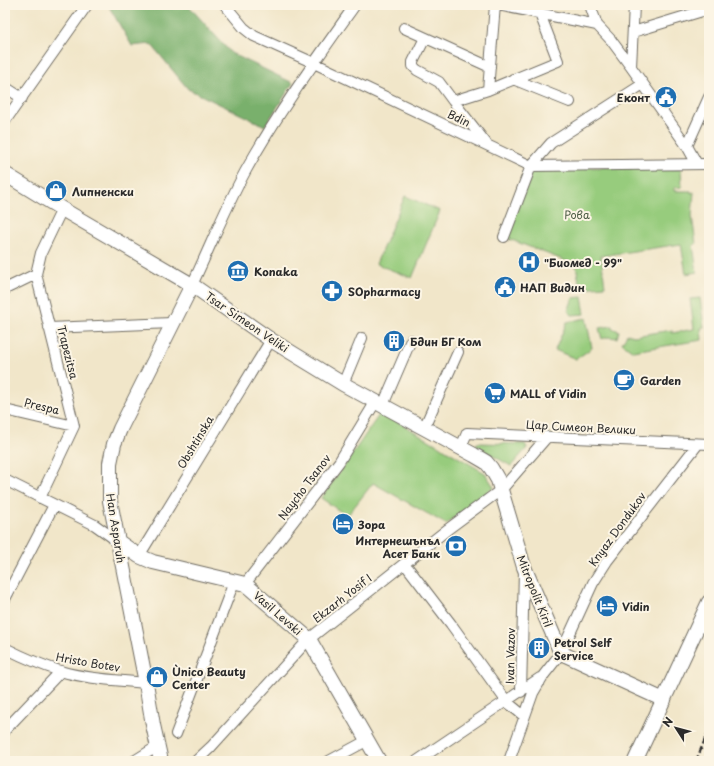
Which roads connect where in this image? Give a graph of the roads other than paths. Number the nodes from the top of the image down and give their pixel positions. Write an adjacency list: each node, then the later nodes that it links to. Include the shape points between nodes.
1 (87, 5): 21 (street)
2 (225, 5): 13 (street, Bdin, via 254,36)
3 (355, 5): 13 (street)
4 (497, 5): 8 (street); 14 (street)
5 (590, 5): 9 (street)
6 (634, 5): 11 (street)
7 (709, 9): 11 (street)
8 (540, 14): 9 (street); 16 (street, via 558,61)
9 (597, 25): 15 (street)
10 (404, 28): 12 (street)
11 (633, 32): 15 (street)
12 (425, 38): 14 (street); 22 (street, via 413,66 439,82)
13 (314, 63): 25 (street, Bdin); 34 (street, via 245,173)
14 (490, 67): 19 (street)
15 (631, 67): 17 (street)
16 (513, 79): 19 (street); 23 (street)
17 (643, 84): 26 (street); 29 (street, via 551,144)
18 (5, 87): 21 (street)
19 (488, 90): 22 (street)
20 (709, 97): 26 (street)
21 (22, 98): 24 (street)
22 (453, 101): 25 (street)
23 (570, 102)
24 (5, 121)
25 (487, 145): 29 (street, Bdin)
26 (687, 146): 27 (street)
27 (698, 164): 28 (street, Bdin); 29 (street, Bdin)
28 (709, 164)
29 (531, 166): 32 (street)
30 (5, 174): 31 (street, Tsar Simeon Veliki)
31 (62, 209): 33 (street, Trapezitsa, via 41,253); 34 (street, Tsar Simeon Veliki)
32 (504, 237)
33 (36, 274): 35 (street); 37 (street, Trapezitsa)
34 (192, 285): 36 (street, Han Asparuh); 39 (street, Tsar Simeon Veliki)
35 (5, 289)
36 (172, 323): 37 (street); 56 (street, Han Asparuh, via 114,444 109,482)
37 (49, 328): 45 (street, Trapezitsa)
38 (362, 338): 42 (street)
39 (271, 340): 42 (street, Tsar Simeon Veliki); 57 (street, Obshtinska)
40 (411, 340): 43 (street, Naycho Tsanov)
41 (458, 352): 46 (street)
42 (343, 384): 43 (street, Tsar Simeon Veliki)
43 (380, 403): 46 (street, Tsar Simeon Veliki); 60 (street, Naycho Tsanov, via 339,462)
44 (5, 410): 45 (street, Prespa)
45 (74, 426): 54 (street)
46 (424, 428): 50 (street, Tsar Simeon Veliki)
47 (547, 437): 48 (street, Цар Симеон Велики); 50 (street, Цар Симеон Велики, via 467,432); 53 (street, Ekzarh Yosif I)
48 (698, 444): 49 (street, Цар Симеон Велики); 65 (street, Knyaz Dondukov, via 607,561 592,585)
49 (709, 444)
50 (461, 447): 51 (street, Tsar Simeon Veliki, via 486,462)
51 (491, 468): 53 (street, Mitropolit Kiril)
52 (5, 480): 54 (street)
53 (502, 488): 58 (street, Ekzarh Yosif I); 59 (street, Mitropolit Kiril)
54 (40, 498): 55 (street)
55 (54, 505): 56 (street, via 95,525); 61 (street)
56 (116, 540): 57 (street, Vasil Levski); 68 (street, Han Asparuh)
57 (139, 556): 60 (street, Vasil Levski, via 164,566)
58 (405, 564): 63 (street, Ekzarh Yosif I); 71 (street)
59 (524, 567): 65 (street, Mitropolit Kiril); 69 (street, Ivan Vazov)
60 (240, 583): 63 (street, Vasil Levski); 74 (street, Naycho Tsanov)
61 (5, 599)
62 (709, 602): 70 (street)
63 (309, 639): 75 (street, Vasil Levski); 79 (street, Ekzarh Yosif I)
64 (5, 648): 66 (street, Hristo Botev)
65 (562, 653): 67 (street, Knyaz Dondukov); 70 (street)
66 (61, 671): 68 (street, Hristo Botev); 73 (street)
67 (543, 676): 69 (street, Knyaz Dondukov); 72 (street, Knyaz Dondukov)
68 (146, 682): 76 (street, Han Asparuh)
69 (521, 692): 71 (street, Ivan Vazov)
70 (664, 700): 84 (street)
71 (506, 702): 72 (street); 82 (street, Ivan Vazov)
72 (524, 716): 83 (street, Knyaz Dondukov)
73 (5, 730)
74 (176, 734)
75 (368, 740): 80 (street); 81 (street, Vasil Levski)
76 (158, 746): 77 (street); 78 (street, Han Asparuh)
77 (134, 761)
78 (161, 761)
79 (196, 761)
80 (329, 761)
81 (379, 761)
82 (417, 761)
83 (509, 761)
84 (635, 761)

